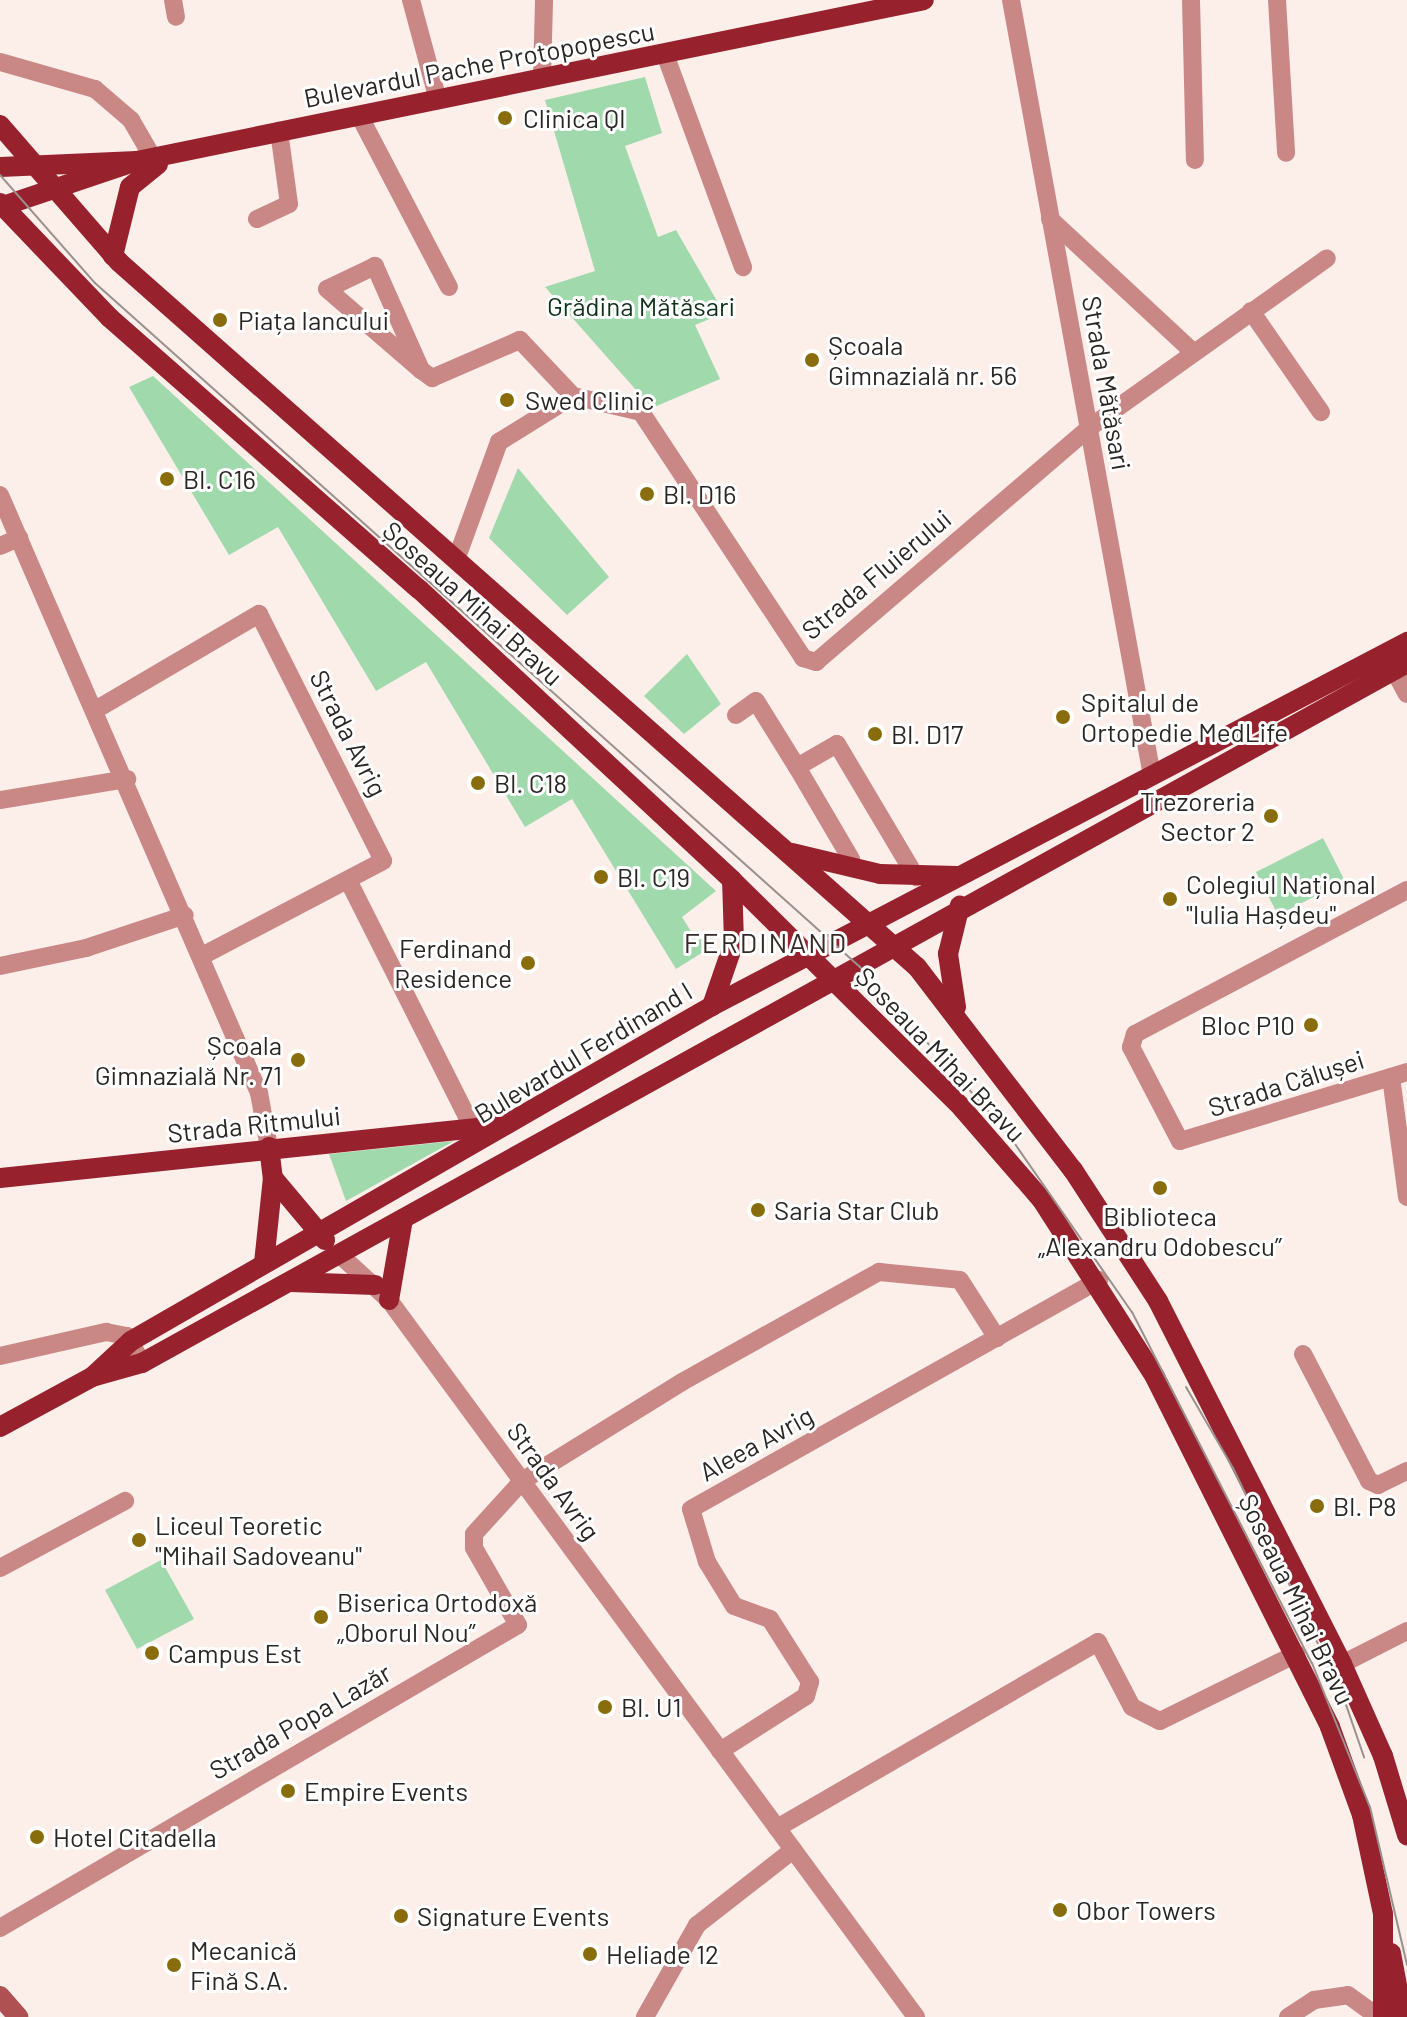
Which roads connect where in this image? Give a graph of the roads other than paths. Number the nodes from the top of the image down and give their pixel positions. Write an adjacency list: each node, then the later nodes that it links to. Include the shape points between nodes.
1 (411, 0): 10 (street)
2 (544, 0): 9 (street)
3 (924, 0): 7 (main road, Bulevardul Pache Protopopescu)
4 (1011, 0): 23 (street, Strada Mătăsari)
5 (1191, 0): 17 (street)
6 (1277, 0): 15 (street)
7 (665, 54): 9 (main road, Bulevardul Pache Protopopescu); 26 (street)
8 (0, 62): 16 (street, via 95,89 131,120)
9 (542, 78): 10 (main road, Bulevardul Pache Protopopescu)
10 (438, 100): 11 (main road, Bulevardul Pache Protopopescu)
11 (359, 115): 13 (main road, Bulevardul Pache Protopopescu); 27 (street)
12 (0, 125): 18 (main road, Șoseaua Mihai Bravu)
13 (279, 131): 14 (main road, Bulevardul Pache Protopopescu); 22 (street, via 289,204)
14 (179, 152): 16 (main road, Bulevardul Pache Protopopescu); 24 (main road, via 133,182)
15 (1286, 153)
16 (145, 160): 18 (main road, Bulevardul Pache Protopopescu); 20 (main road, Bulevardul Pache Protopopescu)
17 (1195, 160)
18 (32, 165): 19 (main road); 20 (main road, Șoseaua Mihai Bravu)
19 (0, 167)
20 (55, 192): 21 (main road); 24 (main road, Șoseaua Mihai Bravu)
21 (1, 206): 54 (main road, Șoseaua Mihai Bravu, via 110,318 442,609)
22 (257, 219)
23 (1050, 219): 29 (street); 33 (street, Strada Mătăsari)
24 (113, 256): 37 (main road, Șoseaua Mihai Bravu)
25 (1327, 258): 28 (street, Strada Fluierului)
26 (743, 267)
27 (449, 287)
28 (1251, 311): 29 (street, Strada Fluierului); 32 (street)
29 (1193, 352): 33 (street, Strada Fluierului)
30 (421, 370): 30 (street, via 327,289 375,266); 31 (street, via 441,378 520,340)
31 (573, 396): 33 (street, Strada Fluierului, via 623,404 648,418 809,662); 37 (street, via 499,442)
32 (1321, 412)
33 (1089, 428): 45 (street, Strada Mătăsari)
34 (0, 495): 35 (street)
35 (19, 538): 36 (street); 42 (street)
36 (0, 546)
37 (456, 560): 48 (main road, Șoseaua Mihai Bravu)
38 (1407, 642): 40 (main road, Bulevardul Ferdinand I)
39 (1400, 667): 40 (main road, Bulevardul Ferdinand I); 41 (street)
40 (1368, 673): 45 (main road, Bulevardul Ferdinand I); 50 (main road, Bulevardul Ferdinand I)
41 (1407, 694)
42 (97, 709): 46 (street); 53 (street, Strada Avrig, via 259,614 383,861)
43 (736, 715): 44 (street, via 756,701)
44 (797, 767): 49 (street); 52 (street, via 837,744)
45 (1152, 776): 51 (main road, Bulevardul Ferdinand I)
46 (127, 779): 47 (street); 57 (street)
47 (0, 800)
48 (781, 849): 52 (main road); 58 (main road, Șoseaua Mihai Bravu)
49 (851, 859)
50 (1017, 875): 51 (main road); 56 (main road, Bulevardul Ferdinand I)
51 (966, 876): 52 (main road); 58 (main road, Bulevardul Ferdinand I)
52 (916, 877)
53 (348, 880): 61 (street, Strada Avrig); 68 (street, Bulevardul Ferdinand I)
54 (732, 880): 60 (main road, Șoseaua Mihai Bravu); 64 (main road, via 734,942)
55 (1407, 890): 66 (street, Strada Călușei, via 1135,1034 1131,1047 1180,1141)
56 (960, 905): 59 (main road, Bulevardul Ferdinand I); 65 (main road, via 947,973)
57 (185, 915): 61 (street); 62 (street, via 86,948)
58 (870, 921): 59 (main road, Șoseaua Mihai Bravu); 60 (main road, Bulevardul Ferdinand I)
59 (897, 945): 63 (main road, Bulevardul Ferdinand I); 65 (main road, Șoseaua Mihai Bravu)
60 (805, 955): 63 (main road, Șoseaua Mihai Bravu); 64 (main road, Bulevardul Ferdinand I)
61 (202, 956): 69 (street, via 259,1093)
62 (0, 966)
63 (833, 980): 73 (main road, Bulevardul Ferdinand I); 77 (main road, Șoseaua Mihai Bravu, via 998,1147)
64 (712, 1006): 67 (main road, Bulevardul Ferdinand I)
65 (966, 1026): 93 (main road, Șoseaua Mihai Bravu, via 1081,1182 1158,1301)
66 (1399, 1075): 72 (street)
67 (514, 1124): 68 (main road, Strada Ritmului); 74 (main road, Bulevardul Ferdinand I)
68 (473, 1128): 69 (main road, Strada Ritmului)
69 (269, 1147): 70 (main road, Strada Ritmului); 71 (main road)
70 (0, 1178)
71 (273, 1178): 74 (main road, Strada Avrig); 76 (main road)
72 (1407, 1197)
73 (403, 1219): 75 (main road, Bulevardul Ferdinand I); 79 (main road)
74 (318, 1233): 75 (main road, Strada Avrig); 76 (main road, Bulevardul Ferdinand I)
75 (339, 1254): 78 (main road, Bulevardul Ferdinand I); 79 (street, Strada Avrig)
76 (264, 1263): 81 (main road, Bulevardul Ferdinand I)
77 (1099, 1280): 80 (street, Aleea Avrig); 92 (main road, Șoseaua Mihai Bravu)
78 (287, 1282): 79 (main road); 84 (main road, Bulevardul Ferdinand I)
79 (382, 1292): 88 (street, Strada Avrig)
80 (997, 1338): 88 (street, via 960,1280 896,1272 865,1277); 94 (street, Aleea Avrig, via 691,1509 707,1562 734,1606 770,1619 810,1682 806,1696)
81 (131, 1341): 83 (street, via 91,1332); 84 (street); 85 (main road, Bulevardul Ferdinand I)
82 (1303, 1354): 87 (street, via 1369,1481 1378,1485)
83 (0, 1356)
84 (142, 1363): 85 (main road, Bulevardul Ferdinand I)
85 (92, 1377): 86 (main road, Bulevardul Ferdinand I)
86 (0, 1427)
87 (1407, 1471)
88 (522, 1481): 94 (street, Strada Avrig); 99 (street, Strada Popa Lazăr, via 472,1540 518,1625)
89 (125, 1501): 90 (street)
90 (0, 1568)
91 (1407, 1631): 93 (street)
92 (1296, 1654): 95 (street, via 1160,1721 1132,1707 1098,1642); 98 (main road, Șoseaua Mihai Bravu, via 1348,1771)
93 (1342, 1664): 96 (main road, Șoseaua Mihai Bravu, via 1383,1756)
94 (720, 1751): 95 (street, Strada Avrig)
95 (777, 1828): 97 (street, Strada Avrig)
96 (1407, 1835)
97 (793, 1850): 102 (street, via 697,1925); 103 (street, Strada Avrig)
98 (1383, 1914): 105 (main road, Șoseaua Mihai Bravu); 106 (main road)
99 (0, 1928)
100 (0, 1996): 101 (main road)
101 (18, 2017)
102 (645, 2017)
103 (916, 2017)
104 (1288, 2017): 105 (street, via 1314,2000 1348,1995)
105 (1381, 2017)
106 (1403, 2017)

